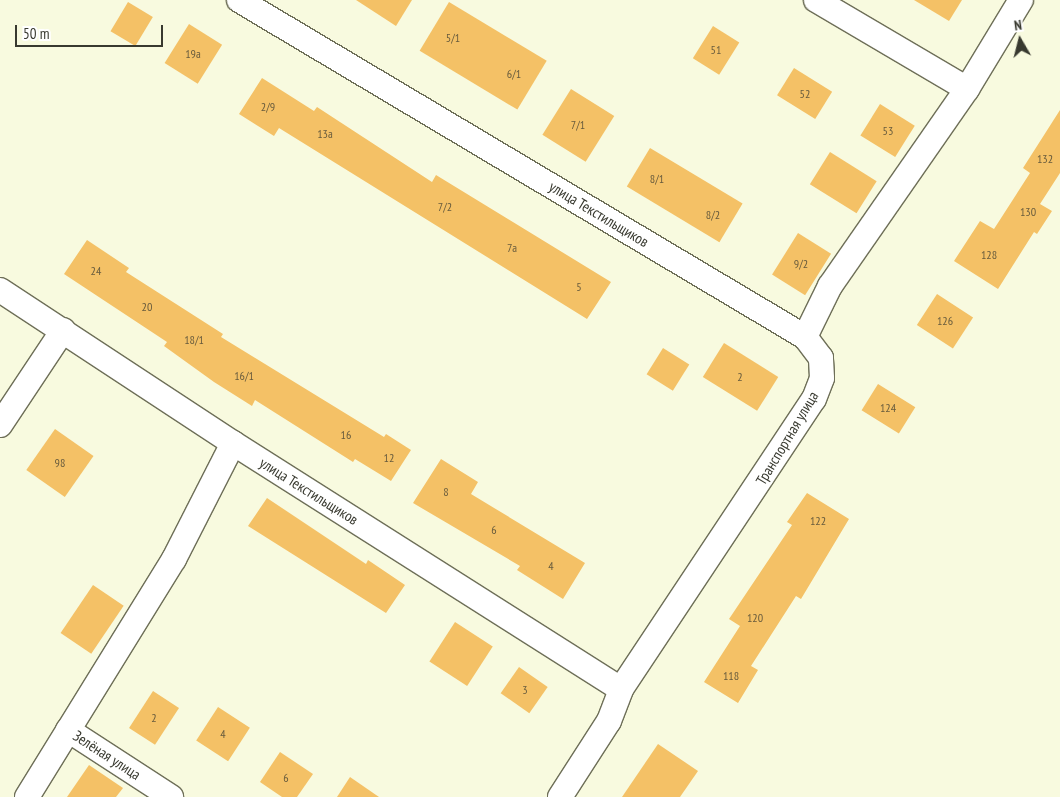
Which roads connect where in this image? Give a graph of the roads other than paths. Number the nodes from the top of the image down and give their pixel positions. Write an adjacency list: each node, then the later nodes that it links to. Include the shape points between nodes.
1 (239, 0): 7 (street, улица Текстильщиков)
2 (816, 0): 4 (street)
3 (1021, 0): 4 (street)
4 (967, 89): 7 (street, via 830,286)
5 (0, 290): 6 (street, улица Текстильщиков)
6 (63, 330): 8 (street); 9 (street, улица Текстильщиков)
7 (805, 336): 10 (street, Транспортная улица, via 821,358 822,378 814,399)
8 (0, 425)
9 (233, 443): 10 (street, улица Текстильщиков); 11 (street, via 174,559)
10 (621, 689): 14 (street, Транспортная улица, via 609,721)
11 (68, 730): 12 (street); 13 (street, Зелёная улица)
12 (27, 797)
13 (171, 797)
14 (560, 797)

